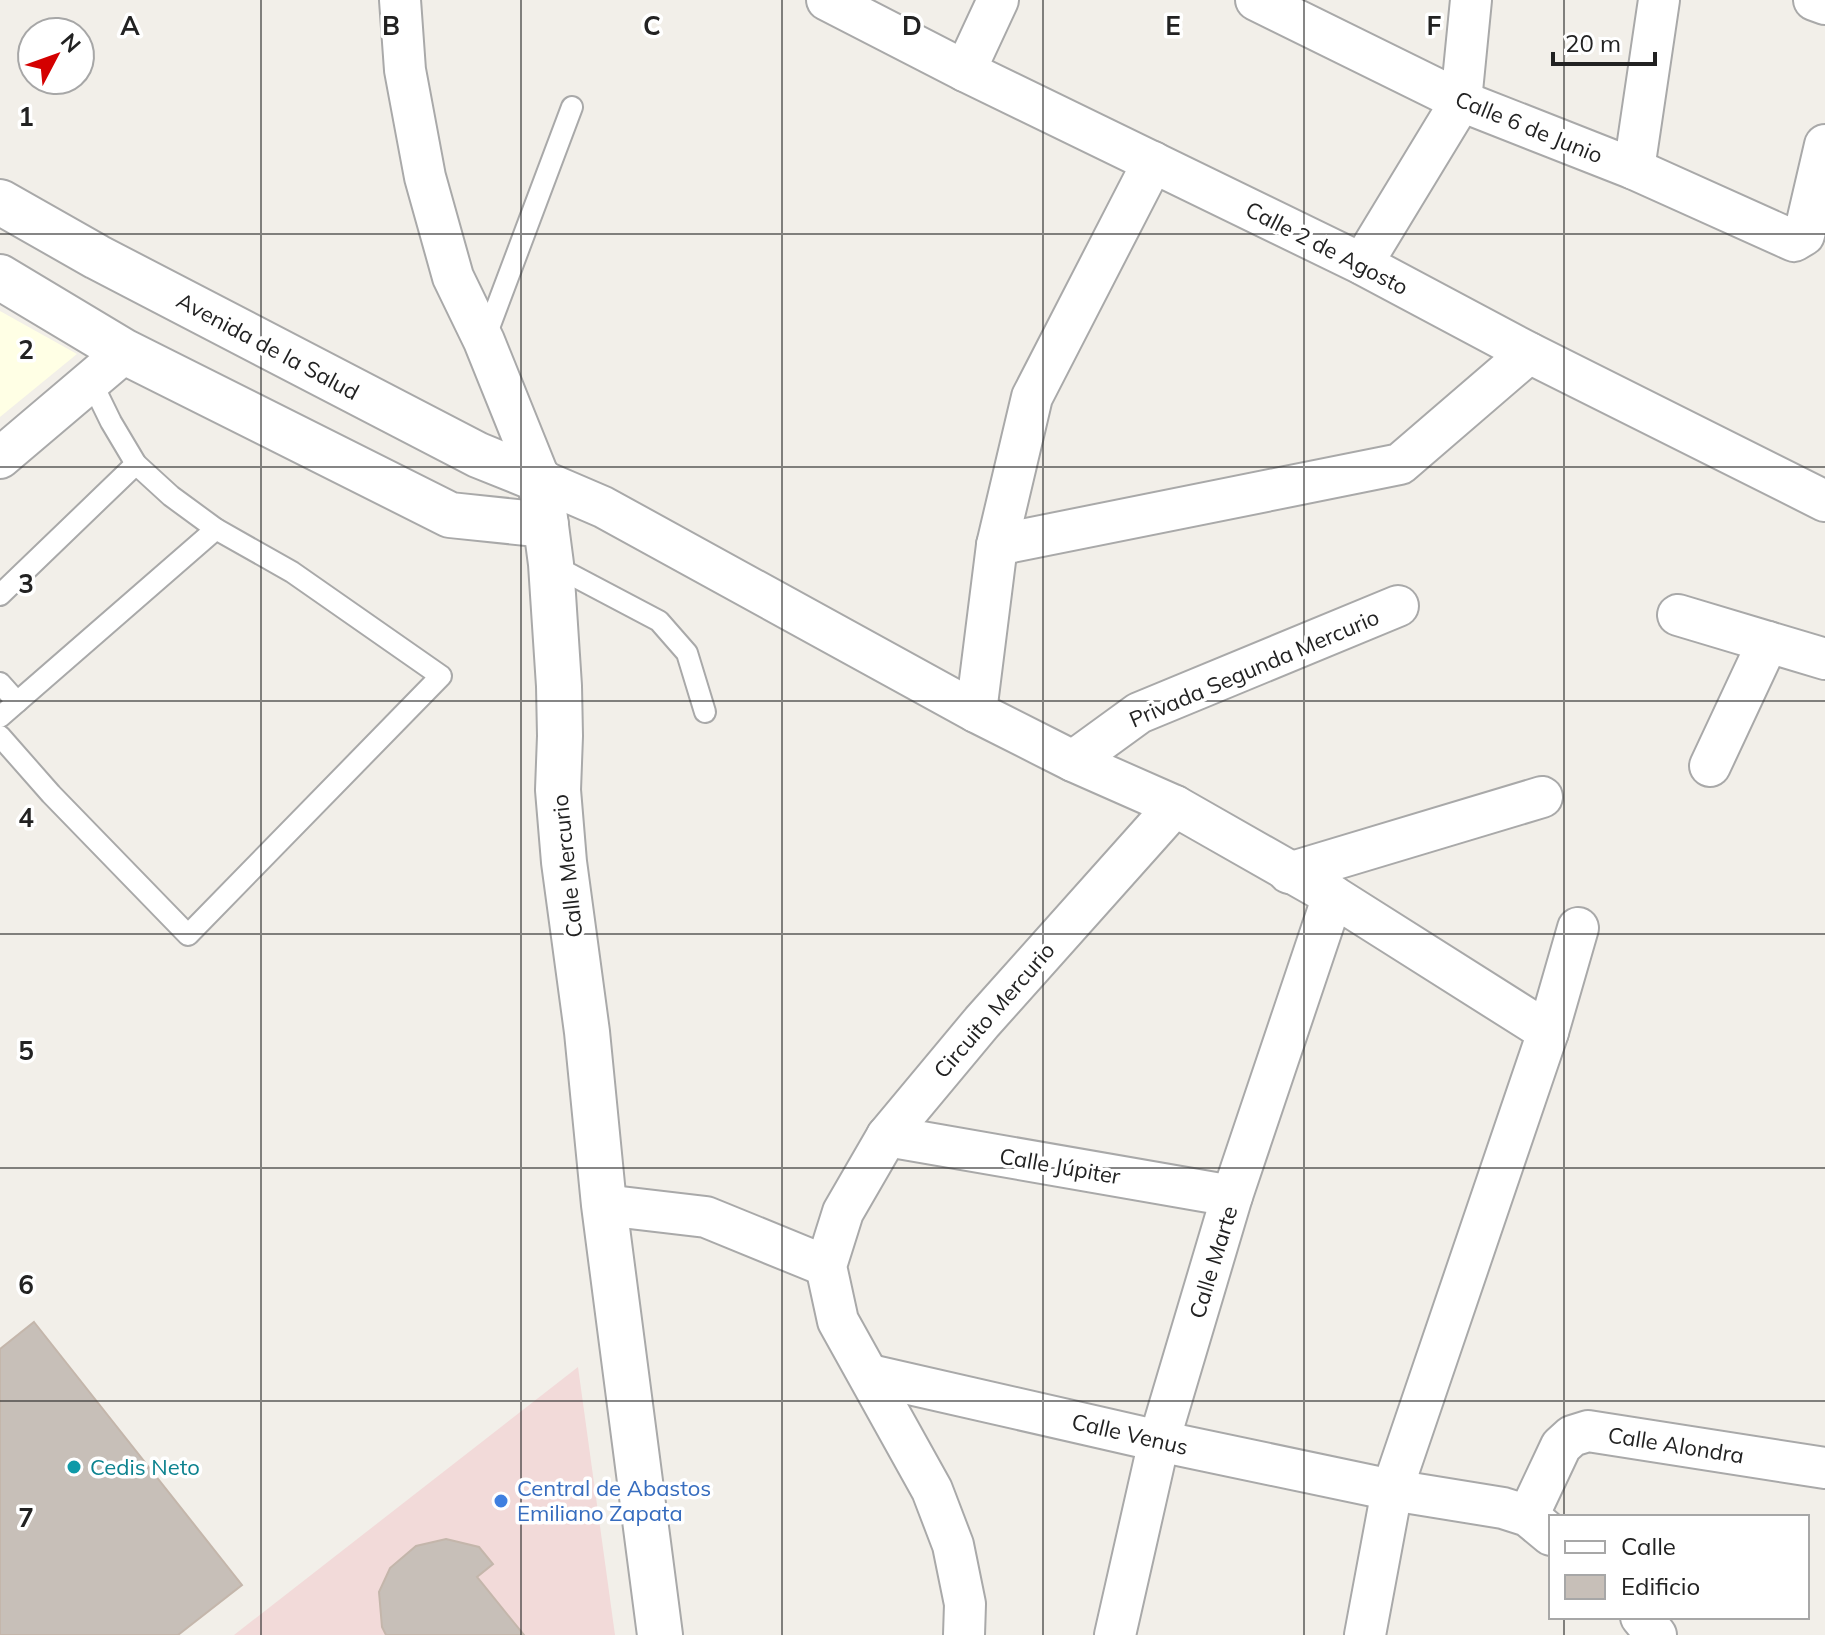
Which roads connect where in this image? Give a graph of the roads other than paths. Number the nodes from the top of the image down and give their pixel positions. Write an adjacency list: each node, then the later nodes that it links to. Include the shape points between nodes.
1 (400, 0): 18 (street, via 405,70 425,177 453,277)
2 (827, 0): 9 (street, Calle 2 de Agosto)
3 (998, 0): 9 (street)
4 (1256, 0): 10 (street, Calle 6 de Junio)
5 (1471, 0): 10 (street)
6 (1659, 0): 14 (street)
7 (1814, 0): 8 (street)
8 (1825, 4)
9 (965, 71): 13 (street, Calle 2 de Agosto)
10 (1461, 101): 14 (street, Calle 6 de Junio); 16 (street)
11 (572, 107): 18 (lane)
12 (1825, 145): 14 (street, Calle 6 de Junio, via 1804,235 1794,241)
13 (1153, 162): 16 (street, Calle 2 de Agosto); 29 (street, via 1032,397)
14 (1634, 169)
15 (0, 202): 24 (street, Avenida de la Salud, via 478,455)
16 (1362, 264): 20 (street, Calle 2 de Agosto)
17 (0, 277): 19 (street)
18 (484, 341): 24 (street)
19 (125, 352): 21 (street); 28 (street, via 450,515)
20 (1529, 353): 25 (street, Calle 2 de Agosto); 29 (street, via 1400,464)
21 (91, 381): 22 (street); 23 (lane)
22 (0, 458)
23 (136, 464): 27 (lane); 30 (lane)
24 (540, 480): 26 (street); 28 (street, Calle Mercurio)
25 (1825, 501)
26 (603, 507): 28 (street); 38 (street)
27 (216, 529): 36 (lane); 40 (lane, via 292,572 441,676 188,935)
28 (548, 545): 37 (lane, via 659,621 687,653); 51 (street, Calle Mercurio, via 564,862)
29 (997, 545): 38 (street)
30 (0, 595)
31 (1398, 606): 41 (street, Privada Segunda Mercurio, via 1139,713)
32 (1678, 615): 33 (street)
33 (1768, 642): 34 (street); 42 (street)
34 (1825, 659)
35 (0, 683): 36 (lane)
36 (17, 702): 39 (lane)
37 (705, 712)
38 (976, 712): 41 (street)
39 (0, 717)
40 (0, 736)
41 (1073, 761): 44 (street)
42 (1710, 766)
43 (1542, 797): 45 (street)
44 (1175, 806): 45 (street); 49 (street, Circuito Mercurio)
45 (1289, 873): 46 (street)
46 (1333, 896): 48 (street); 50 (street, Calle Marte)
47 (1578, 928): 48 (street)
48 (1548, 1032): 56 (street)
49 (887, 1136): 50 (street, Calle Júpiter); 52 (street, Circuito Mercurio, via 843,1212)
50 (1232, 1196): 54 (street, Calle Marte)
51 (604, 1205): 52 (street, via 706,1217); 59 (street, Calle Mercurio)
52 (826, 1266): 53 (street, Circuito Mercurio, via 838,1321)
53 (870, 1375): 54 (street, Calle Venus); 60 (street, Circuito Mercurio, via 932,1490 953,1545 965,1604)
54 (1159, 1441): 56 (street, Calle Venus); 61 (street, Calle Marte)
55 (1825, 1468): 57 (street, Calle Alondra, via 1588,1431 1561,1446)
56 (1392, 1490): 57 (street, Calle Venus, via 1503,1508); 62 (street)
57 (1540, 1525)
58 (1643, 1619): 63 (street)
59 (660, 1635)
60 (964, 1635)
61 (1115, 1635)
62 (1365, 1635)
63 (1656, 1635)

